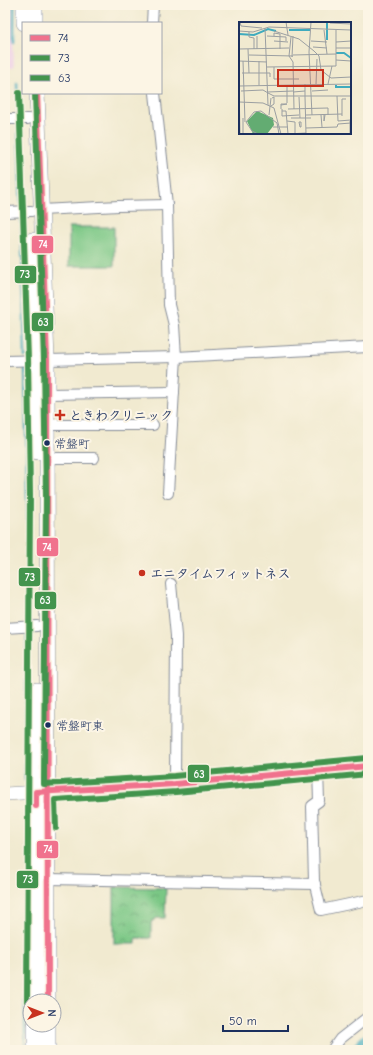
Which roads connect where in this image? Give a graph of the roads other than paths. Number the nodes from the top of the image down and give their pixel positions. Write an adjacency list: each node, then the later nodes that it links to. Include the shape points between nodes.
1 (24, 5): 4 (main road)
2 (35, 5): 5 (main road)
3 (153, 5): 6 (street)
4 (24, 22)
5 (35, 22)
6 (152, 22)
7 (27, 94): 11 (main road)
8 (37, 94): 13 (main road)
9 (155, 94): 12 (street)
10 (5, 119): 11 (street)
11 (21, 119): 13 (main road)
12 (167, 204): 13 (street); 16 (street, via 169,305 174,326)
13 (29, 211): 14 (street); 17 (main road)
14 (5, 212)
15 (368, 347): 16 (street)
16 (176, 357): 17 (street); 19 (street)
17 (33, 360): 18 (street); 20 (main road); 27 (main road, via 38,495)
18 (5, 361)
19 (174, 392): 20 (street); 25 (street)
20 (47, 394): 21 (main road)
21 (47, 425): 22 (street); 23 (main road)
22 (153, 425)
23 (47, 458): 24 (street); 32 (main road)
24 (94, 458)
25 (168, 494)
26 (171, 584): 31 (street, via 176,636)
27 (30, 626): 28 (street); 32 (main road)
28 (5, 628)
29 (368, 766): 30 (street)
30 (318, 770): 31 (street); 35 (street, via 319,801 312,806)
31 (175, 784): 32 (street)
32 (42, 792): 33 (street); 34 (main road); 37 (main road)
33 (5, 794)
34 (48, 879): 35 (street); 38 (main road)
35 (315, 884): 36 (street, via 321,910)
36 (368, 900)
37 (35, 993)
38 (48, 993)
39 (368, 1017): 44 (street, via 340,1039)
40 (35, 1033): 42 (main road)
41 (48, 1033): 43 (main road)
42 (35, 1050)
43 (48, 1050)
44 (332, 1050)

